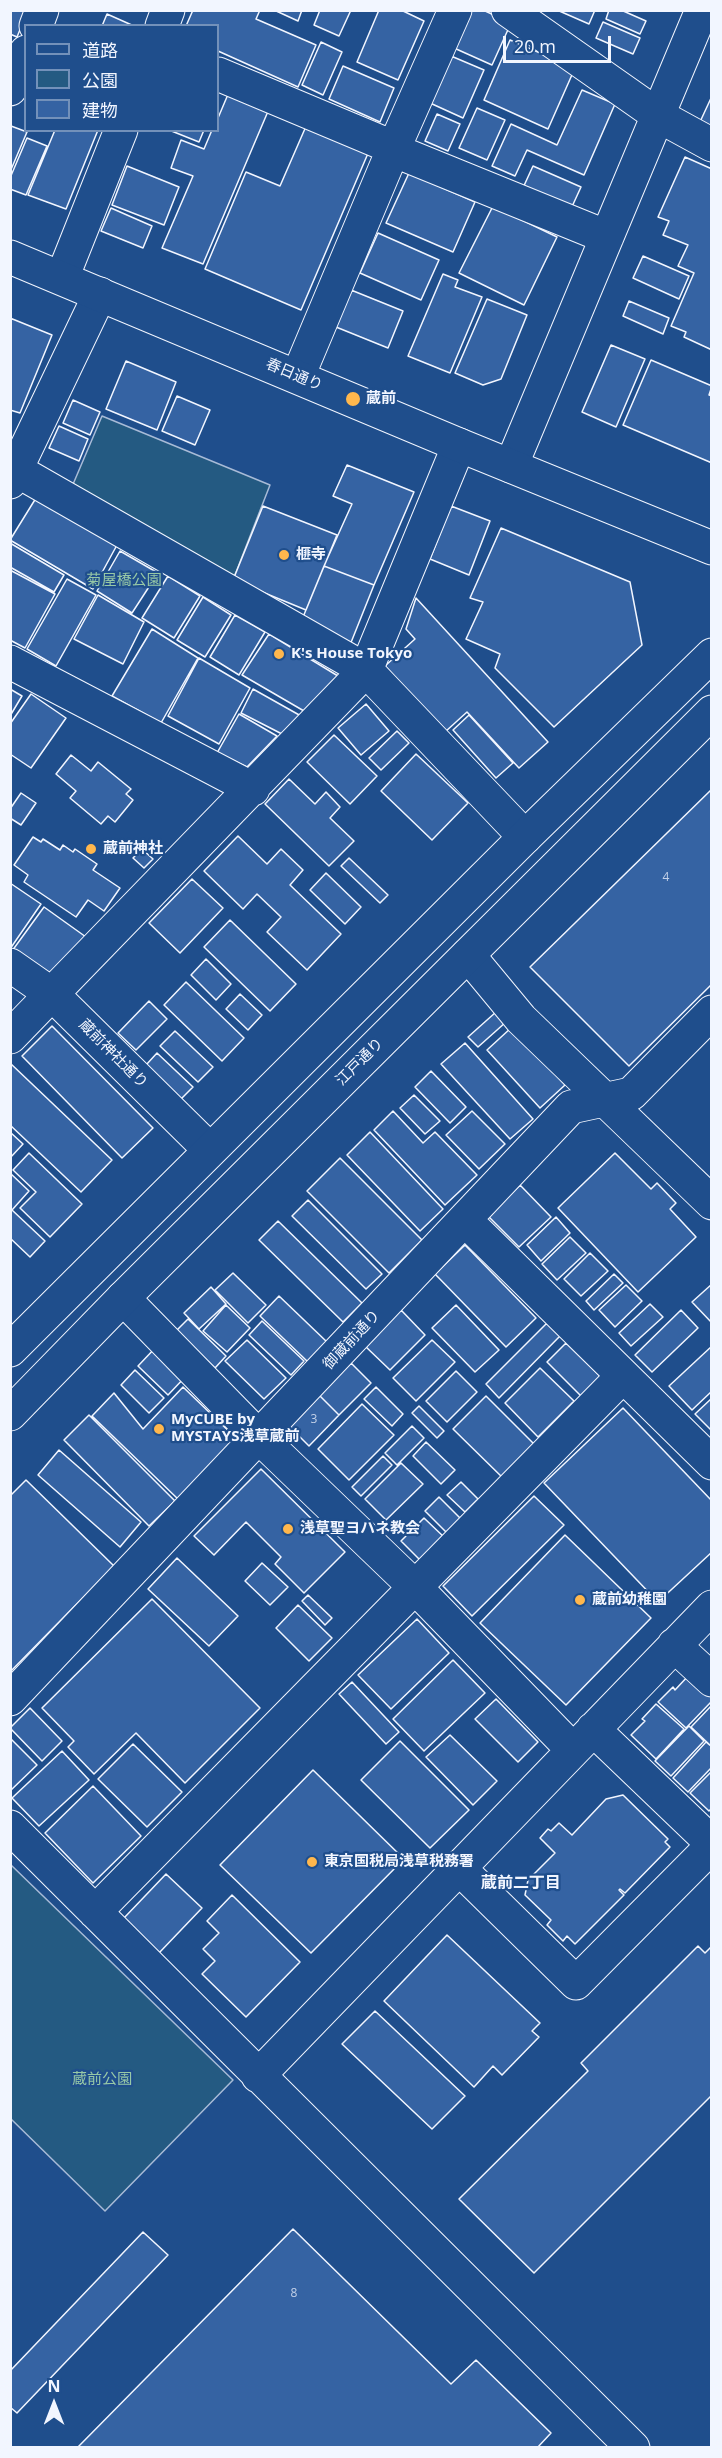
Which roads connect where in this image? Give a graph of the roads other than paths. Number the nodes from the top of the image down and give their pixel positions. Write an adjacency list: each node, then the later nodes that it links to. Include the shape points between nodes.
1 (455, 10): 10 (main road)
2 (508, 10): 7 (main road)
3 (702, 10): 7 (main road)
4 (24, 56): 6 (main road)
5 (219, 74): 10 (main road)
6 (10, 88)
7 (659, 116): 9 (main road); 11 (main road)
8 (120, 132): 13 (main road)
9 (711, 145)
10 (393, 150): 11 (main road); 15 (main road)
11 (607, 237): 17 (main road)
12 (10, 257): 13 (main road, 春日通り)
13 (62, 278): 14 (main road, 春日通り)
14 (100, 294): 15 (main road, 春日通り); 18 (main road)
15 (297, 376): 16 (main road, 春日通り)
16 (459, 445): 17 (main road, 春日通り); 22 (main road)
17 (511, 466): 19 (main road, 春日通り)
18 (13, 476): 22 (main road)
19 (711, 548)
20 (711, 655): 25 (main road)
21 (10, 662): 24 (main road)
22 (366, 670): 24 (main road); 25 (main road)
23 (711, 712): 26 (main road, 江戸通り)
24 (253, 789): 28 (main road)
25 (525, 837): 32 (main road)
26 (468, 955): 31 (main road, via 521,1019); 35 (main road, 江戸通り)
27 (10, 965): 28 (main road, 蔵前神社通り)
28 (53, 995): 30 (main road); 32 (main road, 蔵前神社通り)
29 (711, 1012): 31 (main road, 御蔵前通り, via 631,1094)
30 (10, 1037)
31 (606, 1100): 33 (main road); 34 (main road, 御蔵前通り, via 571,1107)
32 (210, 1150): 36 (main road)
33 (711, 1203)
34 (465, 1220): 37 (main road); 39 (main road, 御蔵前通り)
35 (123, 1298): 38 (main road, 江戸通り); 39 (main road)
36 (10, 1350)
37 (622, 1377): 40 (main road); 41 (main road)
38 (10, 1414)
39 (260, 1437): 41 (main road); 45 (main road, 御蔵前通り)
40 (711, 1462)
41 (414, 1586): 46 (main road); 50 (main road)
42 (711, 1607): 43 (main road)
43 (674, 1645): 44 (main road); 46 (main road)
44 (711, 1680)
45 (10, 1699)
46 (583, 1740): 48 (main road); 49 (main road)
47 (10, 1827): 50 (main road)
48 (711, 1844): 49 (main road, via 576,1983)
49 (459, 1868): 51 (main road)
50 (95, 1912): 51 (main road)
51 (258, 2076): 52 (main road)
52 (633, 2448)

